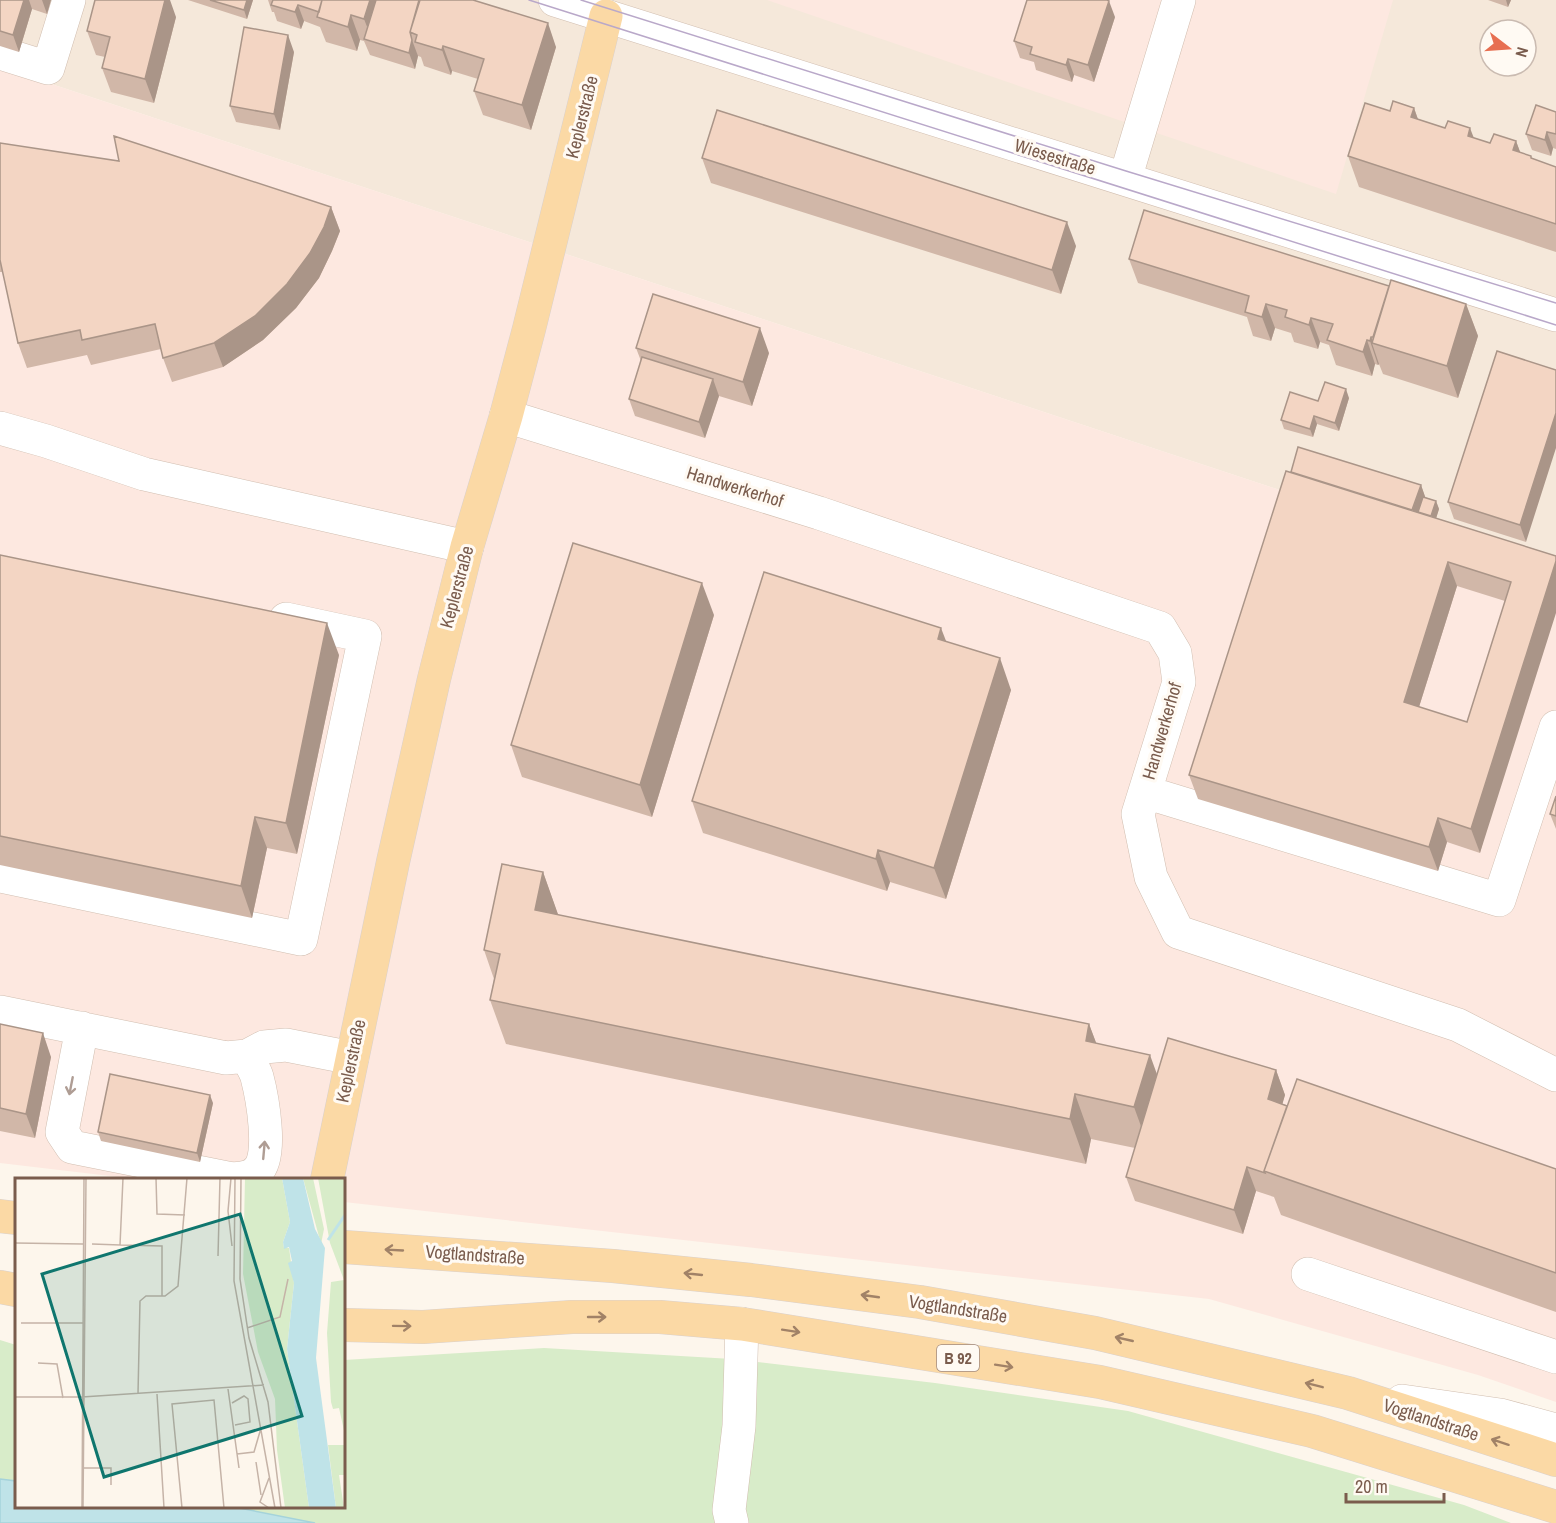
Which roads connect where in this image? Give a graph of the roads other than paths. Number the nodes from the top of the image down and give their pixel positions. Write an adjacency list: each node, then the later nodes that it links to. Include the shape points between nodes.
1 (69, 0): 5 (street, via 48,68)
2 (555, 0): 4 (street, Wiesestraße)
3 (1179, 0): 6 (street)
4 (608, 8): 6 (street, Wiesestraße); 8 (main road, Keplerstraße)
5 (0, 53)
6 (1125, 179): 7 (street, Wiesestraße)
7 (1556, 315)
8 (506, 416): 10 (main road, Keplerstraße); 13 (street, Handwerkerhof, via 819,513 1160,628 1175,653 1179,682)
9 (0, 428): 10 (street, via 144,474)
10 (467, 547): 18 (main road, Keplerstraße, via 434,679)
11 (262, 614): 14 (street, via 365,636 301,939)
12 (1556, 727): 13 (street, via 1496,907)
13 (1145, 792): 19 (street, Handwerkerhof, via 1138,814 1151,877 1178,932 1458,1026)
14 (0, 876)
15 (0, 1012): 16 (street)
16 (82, 1028): 17 (street, via 226,1058); 20 (street, one-way to 20, via 62,1132 72,1147)
17 (247, 1056): 18 (street, via 264,1047 286,1045); 21 (street, one-way to 17, via 260,1169 265,1134 257,1076)
18 (352, 1058): 22 (main road, Keplerstraße)
19 (1556, 1075)
20 (227, 1178)
21 (248, 1178)
22 (327, 1178)
23 (0, 1203): 25 (street)
24 (0, 1216): 26 (main road)
25 (15, 1216)
26 (15, 1217)
27 (345, 1247): 34 (main road, Vogtlandstraße, one-way to 27, via 1095,1333 920,1302 625,1267)
28 (1308, 1274): 33 (street)
29 (0, 1287): 30 (main road)
30 (15, 1290)
31 (742, 1324): 32 (main road, B 92, one-way to 31, via 423,1327 572,1317 660,1317); 37 (main road, B 92, one-way to 37, via 1100,1382 1312,1431); 38 (street, via 739,1426 729,1510)
32 (345, 1325)
33 (1556, 1357)
34 (1348, 1393): 35 (street, via 1500,1415); 36 (main road, Vogtlandstraße, one-way to 34)
35 (1556, 1430)
36 (1556, 1460)
37 (1556, 1507)
38 (732, 1523)

